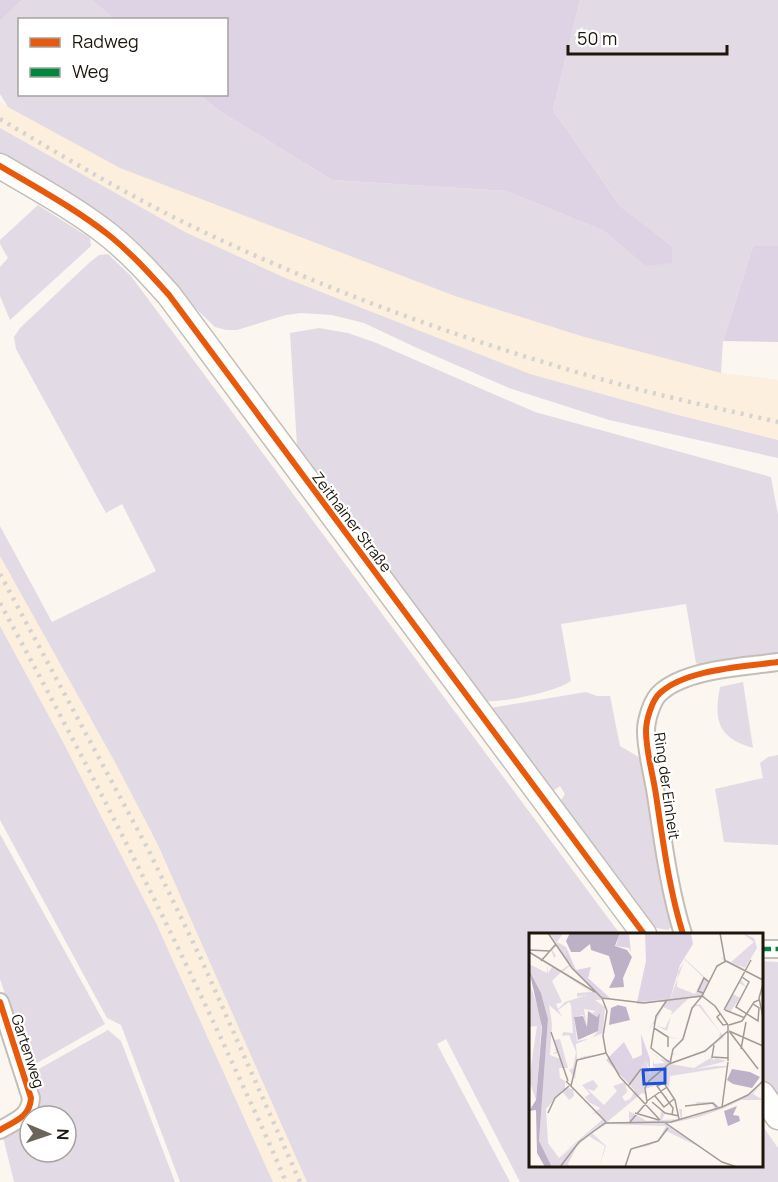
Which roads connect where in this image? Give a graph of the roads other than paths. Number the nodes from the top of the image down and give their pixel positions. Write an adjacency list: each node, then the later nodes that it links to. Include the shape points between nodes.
1 (0, 166): 3 (street, Zeithainer Straße, via 110,236 169,295)
2 (778, 662): 4 (street, Ring der Einheit, via 674,682 658,695 651,710 646,729 648,748 662,840)
3 (643, 933)
4 (683, 933)
5 (0, 1002): 8 (street, Gartenweg, via 31,1098 26,1115)
6 (763, 1095): 7 (street)
7 (778, 1117)
8 (0, 1130)

